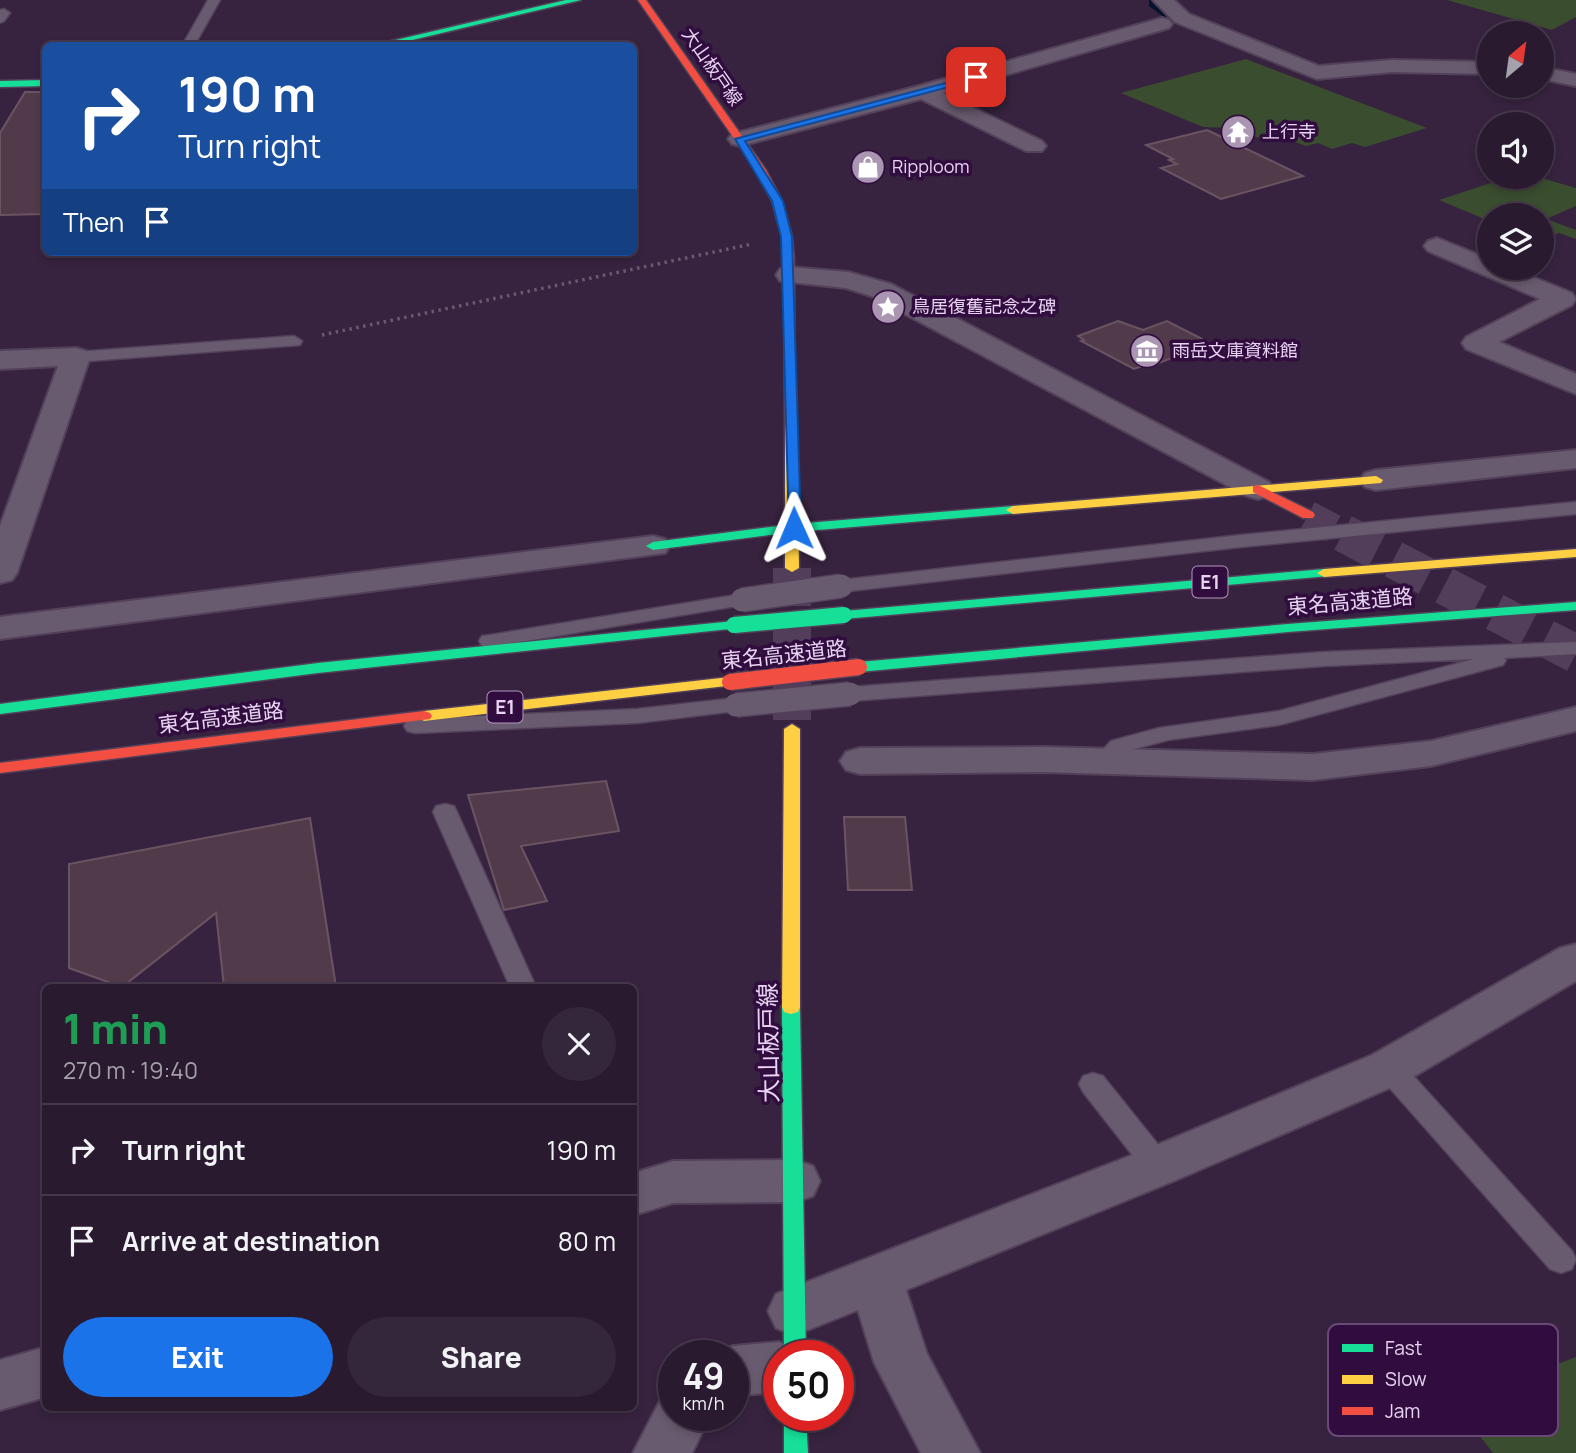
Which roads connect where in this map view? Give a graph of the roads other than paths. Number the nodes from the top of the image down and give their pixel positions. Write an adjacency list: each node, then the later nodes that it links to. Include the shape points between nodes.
1 (214, 0): 6 (lane)
2 (577, 0): 7 (main road)
3 (642, 0): 14 (main road, 大山板戸線)
4 (1163, 0): 5 (street)
5 (1174, 20): 8 (street, via 1317,73 1392,66); 13 (street)
6 (190, 42)
7 (392, 42)
8 (1477, 68)
9 (1554, 75): 10 (street)
10 (1576, 80)
11 (42, 83): 12 (main road)
12 (0, 84)
13 (923, 92): 14 (street); 15 (street)
14 (740, 139): 17 (main road, 大山板戸線, via 778,201 787,237)
15 (1034, 146)
16 (1437, 246): 21 (street, via 1562,299 1476,343)
17 (789, 275): 24 (street, via 848,280 881,289); 27 (main road, 大山板戸線)
18 (295, 341): 19 (lane)
19 (76, 357): 20 (street); 31 (street)
20 (0, 360)
21 (1576, 385)
22 (1576, 458): 23 (street)
23 (1376, 480): 24 (main road)
24 (1258, 489): 26 (main road); 27 (main road)
25 (1576, 508): 32 (lane, bridge, via 1227,542)
26 (1308, 515)
27 (794, 528): 28 (main road); 30 (main road, 大山板戸線)
28 (653, 546): 34 (street)
29 (1576, 553): 37 (main road, 東名高速道路 / E1, bridge, via 844,614)
30 (792, 568)
31 (0, 573)
32 (742, 600): 37 (lane)
33 (1576, 606): 41 (main road, 東名高速道路 / E1, bridge, via 859,667)
34 (0, 628)
35 (1576, 648): 36 (lane)
36 (1531, 649): 41 (lane, bridge, via 1324,659 850,694 636,716); 43 (lane, via 1279,718 1167,733 1119,746)
37 (318, 668): 38 (main road, 東名高速道路 / E1)
38 (0, 709)
39 (1576, 719): 43 (street, via 1429,755 1341,766 1229,768)
40 (792, 729): 51 (main road, 大山板戸線)
41 (280, 732): 44 (main road, 東名高速道路 / E1)
42 (860, 761): 43 (street)
43 (1104, 761)
44 (0, 768)
45 (445, 812): 47 (lane)
46 (1576, 960): 48 (street)
47 (522, 984)
48 (1388, 1068): 50 (street); 53 (lane)
49 (1093, 1084): 50 (lane)
50 (1158, 1166): 54 (street)
51 (794, 1181): 52 (street, via 673,1182); 55 (main road, 大山板戸線)
52 (637, 1193)
53 (1561, 1260)
54 (876, 1278): 55 (street); 62 (street, via 901,1362)
55 (795, 1334)
56 (42, 1373): 57 (street)
57 (0, 1385)
58 (674, 1431): 60 (street)
59 (795, 1431): 61 (main road)
60 (662, 1453)
61 (796, 1453)
62 (951, 1453)

